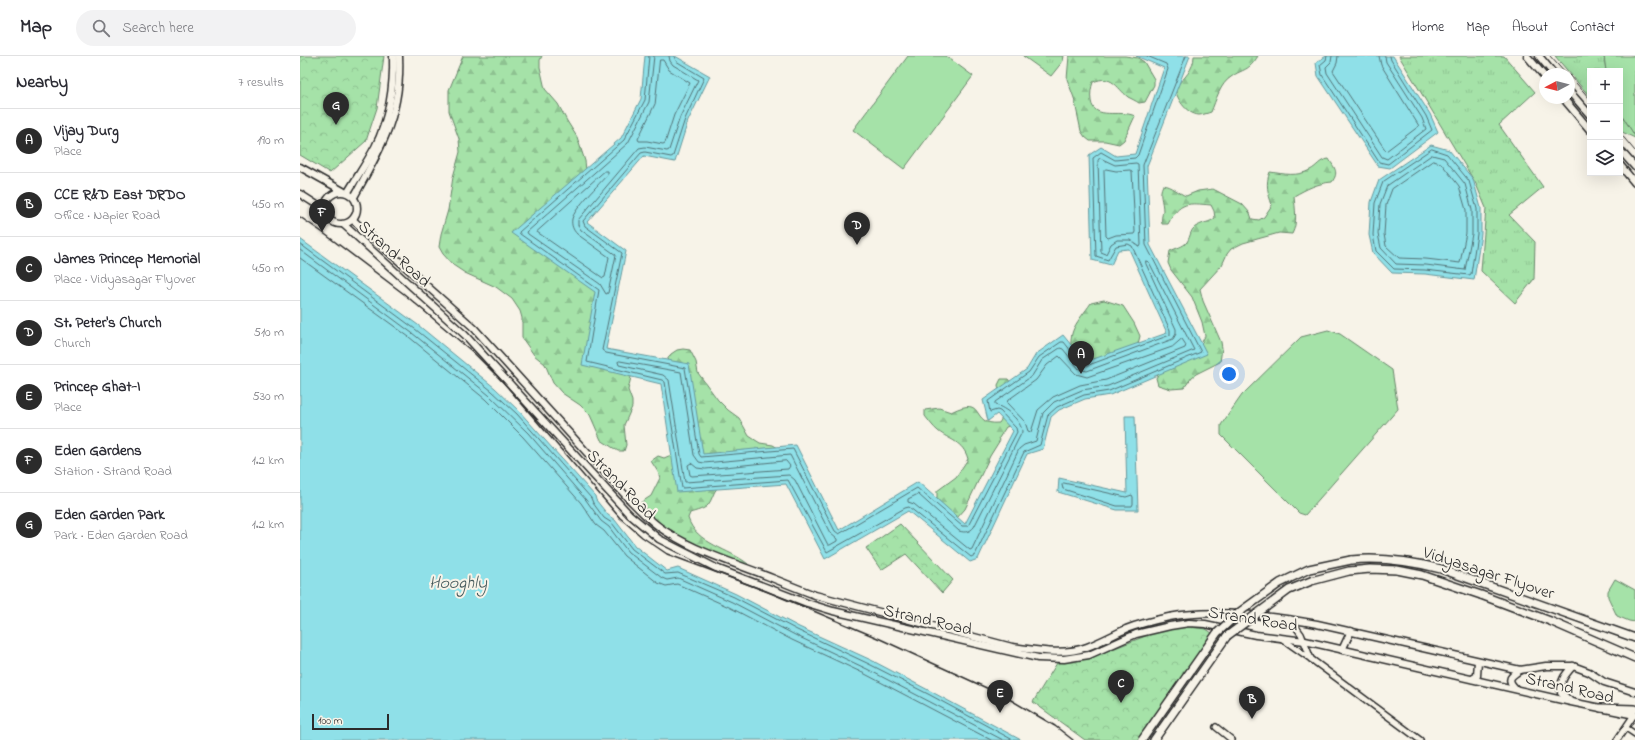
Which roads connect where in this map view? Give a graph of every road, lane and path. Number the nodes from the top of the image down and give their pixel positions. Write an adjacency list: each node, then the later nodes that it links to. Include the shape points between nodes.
1 (393, 56): 16 (main road, via 391,91 383,127 375,146)
2 (398, 56): 18 (main road, via 397,99 388,131)
3 (1527, 56): 6 (main road)
4 (1539, 56): 5 (main road)
5 (1549, 68)
6 (1539, 70)
7 (1575, 98): 9 (main road)
8 (1568, 104): 10 (main road)
9 (1587, 112)
10 (1587, 126)
11 (1623, 153): 13 (main road)
12 (300, 167): 16 (main road)
13 (1635, 167)
14 (1623, 169): 15 (main road)
15 (1635, 183)
16 (345, 192): 18 (main road); 19 (main road, via 329,196)
17 (300, 194): 19 (main road)
18 (354, 197): 20 (main road, via 358,211)
19 (325, 210): 21 (main road, via 328,218 335,223)
20 (353, 220): 21 (main road); 22 (main road, Strand Road)
21 (343, 224): 23 (main road, Strand Road)
22 (474, 328): 23 (main road); 24 (main road, Strand Road, via 650,520 669,534)
23 (465, 335): 25 (main road, Strand Road, via 629,514 659,539)
24 (719, 558): 25 (main road); 26 (main road, Strand Road, via 815,595 1012,647 1044,651 1086,647 1126,629 1184,614)
25 (716, 568): 28 (main road, Strand Road, via 833,611 1038,658 1064,659 1089,655 1136,634 1189,623)
26 (1290, 619): 27 (main road, Strand Road); 30 (street)
27 (1351, 631): 32 (main road); 36 (main road, Strand Road)
28 (1280, 638): 30 (main road, Strand Road); 35 (street)
29 (1635, 638): 48 (highway, Vidyasagar Flyover, bridge, via 1441,569 1387,558 1351,560 1309,570 1280,583 1241,611 1217,633)
30 (1304, 641): 32 (main road, Strand Road); 35 (street)
31 (1617, 649): 33 (highway); 34 (highway, Vidyasagar Flyover); 49 (highway, Vidyasagar Flyover, bridge, via 1550,621 1422,575 1397,570 1349,571 1289,590 1227,636)
32 (1342, 650): 39 (main road, Strand Road)
33 (1635, 655)
34 (1635, 658)
35 (1311, 659): 51 (street)
36 (1478, 662): 38 (main road, Strand Road); 39 (main road, via 1477,676)
37 (1574, 666): 38 (main road, Strand Road, via 1546,666); 41 (main road, Strand Road, via 1604,682); 42 (main road, via 1560,683 1561,693)
38 (1520, 670): 40 (main road, via 1509,679)
39 (1472, 679): 40 (main road, Strand Road)
40 (1515, 688): 42 (main road, Strand Road)
41 (1635, 692)
42 (1571, 702): 43 (main road, Strand Road)
43 (1601, 708): 44 (highway)
44 (1635, 713): 46 (street)
45 (1216, 727): 50 (street)
46 (1626, 728): 47 (street); 52 (street)
47 (1635, 734)
48 (1142, 740)
49 (1154, 740)
50 (1232, 740)
51 (1420, 740)
52 (1617, 740)

